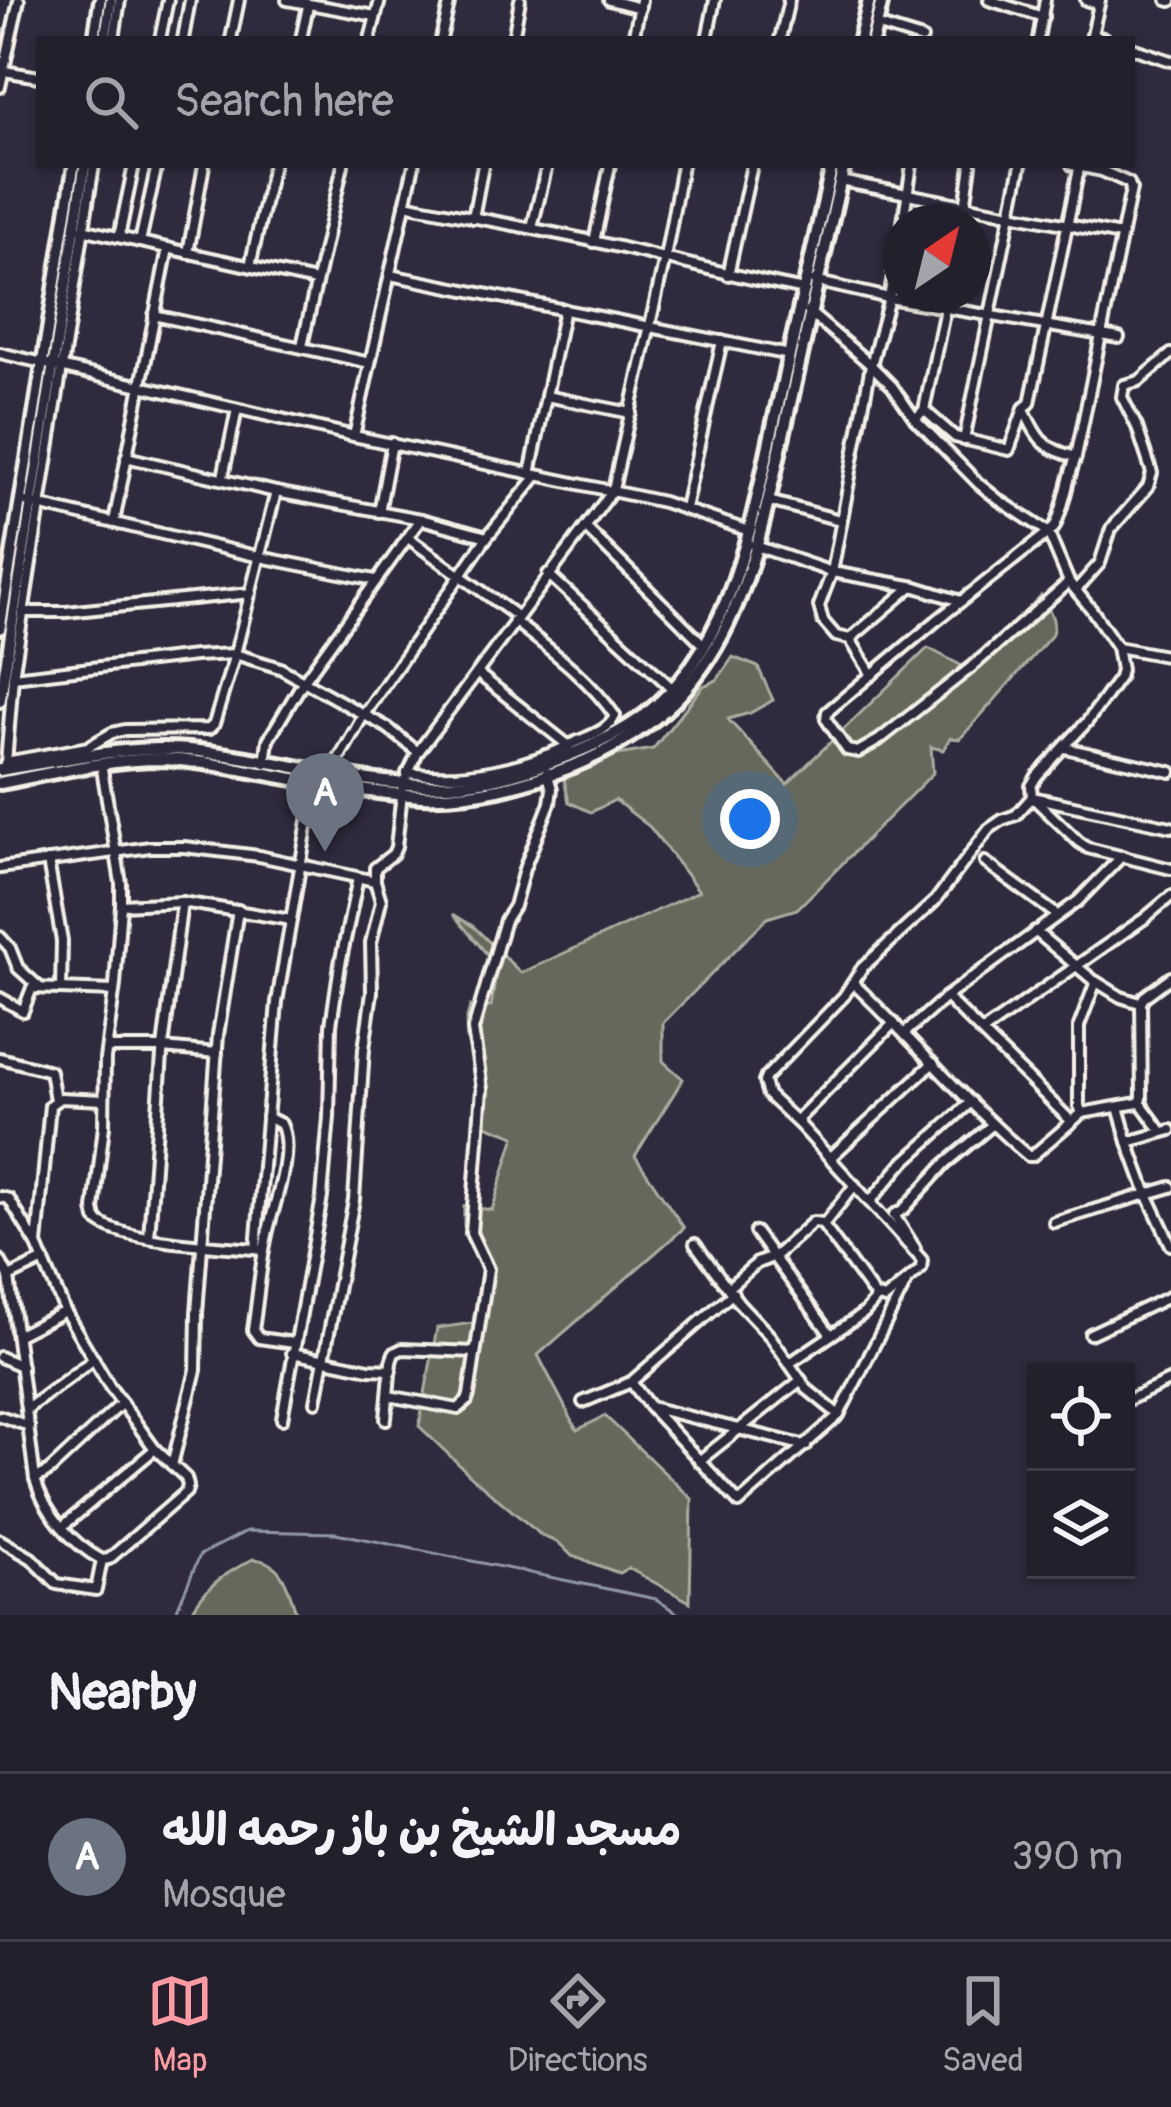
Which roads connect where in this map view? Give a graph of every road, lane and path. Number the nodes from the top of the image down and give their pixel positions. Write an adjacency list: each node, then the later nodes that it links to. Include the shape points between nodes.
1 (19, 0): 46 (street)
2 (100, 0): 26 (street)
3 (111, 0): 27 (street)
4 (121, 0): 28 (street)
5 (168, 0): 29 (street)
6 (190, 0): 30 (street)
7 (239, 0): 31 (street)
8 (287, 0): 22 (street)
9 (380, 0): 23 (street)
10 (450, 0): 34 (street)
11 (520, 0): 35 (street)
12 (609, 0): 21 (street)
13 (715, 0): 37 (street)
14 (789, 0): 38 (street)
15 (869, 0): 39 (main road)
16 (882, 0): 25 (main road)
17 (989, 0): 24 (street)
18 (1046, 0): 24 (street)
19 (1086, 0): 20 (street)
20 (1099, 2): 43 (street)
21 (641, 4): 36 (street)
22 (308, 6): 23 (street); 32 (street)
23 (375, 16): 33 (street)
24 (1043, 17): 42 (street)
25 (876, 25): 40 (main road); 41 (street)
26 (94, 36)
27 (105, 36)
28 (115, 36)
29 (161, 36)
30 (183, 36)
31 (232, 36)
32 (302, 36)
33 (371, 36)
34 (442, 36)
35 (514, 36)
36 (634, 36)
37 (708, 36)
38 (781, 36)
39 (861, 36)
40 (874, 36)
41 (912, 36)
42 (1038, 36)
43 (1092, 36)
44 (1135, 49): 45 (street)
45 (1171, 61)
46 (4, 71): 47 (street); 48 (street)
47 (36, 76)
48 (0, 87)
49 (74, 168): 113 (street)
50 (85, 168): 80 (street)
51 (93, 168): 80 (street)
52 (133, 168): 83 (street)
53 (156, 168): 84 (street)
54 (203, 168): 87 (street)
55 (271, 168): 89 (street)
56 (342, 168): 92 (street)
57 (413, 168): 72 (street)
58 (482, 168): 78 (street)
59 (546, 168): 81 (street)
60 (609, 168): 85 (street)
61 (681, 168): 88 (street)
62 (751, 168): 91 (street)
63 (831, 168): 93 (main road)
64 (843, 168): 70 (main road)
65 (913, 168): 71 (street)
66 (971, 168): 75 (street)
67 (1020, 168): 77 (street)
68 (1076, 168): 79 (street)
69 (1106, 168): 82 (street, via 1131,186)
70 (840, 181): 71 (street); 93 (main road)
71 (908, 196): 73 (street); 74 (street)
72 (405, 204): 78 (street); 90 (street)
73 (906, 204)
74 (951, 204)
75 (967, 204)
76 (991, 212): 77 (street)
77 (1010, 216): 79 (street); 100 (street)
78 (473, 218): 81 (street)
79 (1066, 225): 82 (street); 102 (street)
80 (79, 228): 83 (street); 113 (street)
81 (532, 228): 85 (street)
82 (1120, 235): 104 (street)
83 (119, 237): 84 (street)
84 (140, 242): 86 (street)
85 (594, 242): 88 (street)
86 (168, 248): 87 (street); 101 (street)
87 (188, 253): 89 (street)
88 (665, 258): 91 (street); 103 (street)
89 (250, 266): 92 (street)
90 (390, 275): 95 (street); 111 (street)
91 (728, 275): 93 (street)
92 (315, 281): 107 (street)
93 (810, 284): 94 (street); 96 (main road)
94 (883, 297)
95 (564, 309): 103 (street); 115 (street)
96 (806, 310): 110 (main road); 112 (street); 130 (main road)
97 (885, 312): 112 (street)
98 (945, 312): 118 (street)
99 (977, 312): 100 (street)
100 (990, 314): 102 (street); 122 (street)
101 (154, 315): 107 (street); 114 (street)
102 (1048, 326): 104 (street); 116 (street)
103 (649, 327): 106 (street); 119 (street)
104 (1100, 334): 105 (street); 125 (street)
105 (1119, 338)
106 (722, 341): 110 (street); 132 (street)
107 (302, 346): 111 (street)
108 (0, 352): 113 (street)
109 (1171, 354): 149 (street, via 1124,385 1152,473 1112,529 1100,563)
110 (790, 355): 141 (main road)
111 (370, 363): 121 (street)
112 (871, 364): 120 (street); 135 (street)
113 (53, 365): 114 (street); 131 (street); 131 (street)
114 (141, 386): 117 (street); 124 (street)
115 (546, 396): 119 (street); 126 (street)
116 (1024, 408): 122 (street, via 1009,450); 125 (street, via 1050,450)
117 (237, 409): 121 (street); 127 (street)
118 (923, 410): 120 (street); 122 (street)
119 (631, 413): 128 (street)
120 (916, 419): 138 (street, via 988,491)
121 (354, 436): 123 (street)
122 (964, 440)
123 (392, 443): 126 (street); 133 (street)
124 (127, 457): 127 (street); 136 (street)
125 (1076, 457): 138 (street, via 1059,520)
126 (533, 475): 128 (street); 139 (street)
127 (223, 478): 129 (street)
128 (613, 490): 132 (street); 137 (street)
129 (276, 492): 133 (street); 142 (street)
130 (769, 500): 135 (street); 141 (main road)
131 (31, 504): 136 (street); 145 (street); 152 (street); 162 (street)
132 (686, 508): 141 (street)
133 (380, 512): 134 (street)
134 (421, 520): 139 (street); 140 (street)
135 (840, 520): 143 (street)
136 (114, 522): 142 (street)
137 (586, 529): 144 (street); 156 (street)
138 (1048, 532): 149 (street); 151 (street)
139 (487, 537): 146 (street)
140 (408, 538): 146 (street); 147 (street)
141 (751, 540): 143 (street); 156 (main road); 164 (main road, via 727,628)
142 (260, 557): 147 (street); 150 (street)
143 (832, 572): 148 (street); 155 (street, via 819,606 823,621)
144 (548, 574): 153 (street); 164 (street)
145 (4, 576): 154 (street)
146 (462, 576): 153 (street); 166 (street)
147 (375, 580): 163 (street)
148 (912, 586): 151 (street); 155 (street)
149 (1072, 586): 157 (street); 161 (street, via 879,740 849,752 826,714)
150 (251, 593): 152 (street); 158 (street)
151 (962, 601): 161 (street)
152 (23, 612): 162 (street)
153 (516, 619): 160 (street); 169 (street, via 615,716)
154 (0, 628)
155 (850, 639): 161 (street)
156 (704, 646): 164 (main road)
157 (1117, 647): 159 (street); 167 (street, via 1119,677)
158 (236, 654): 162 (street); 163 (street); 172 (street, via 209,729 125,730)
159 (1171, 657)
160 (477, 673): 168 (street); 169 (street)
161 (872, 675)
162 (5, 677): 165 (street); 172 (street)
163 (303, 682): 166 (street); 171 (street, via 268,740)
164 (677, 693): 169 (main road, via 629,733)
165 (0, 701)
166 (363, 716): 168 (street); 175 (street)
167 (1064, 748): 174 (street); 178 (street, via 1037,776)
168 (418, 752): 177 (street)
169 (575, 754): 173 (main road); 177 (street)
170 (101, 760): 171 (main road, via 158,749); 172 (main road); 175 (main road, via 190,761); 176 (main road); 180 (street)
171 (265, 763): 175 (main road)
172 (2, 768)
173 (546, 770): 177 (main road); 256 (street, via 550,803 473,1030 482,1089 471,1233 488,1269)
174 (1171, 772)
175 (321, 779): 177 (main road); 184 (street)
176 (0, 783)
177 (404, 784): 188 (street, via 397,847 375,868)
178 (1032, 797): 179 (street); 181 (street, via 1088,848); 200 (street, via 988,829 935,901)
179 (1171, 827)
180 (114, 851): 182 (street); 184 (street, via 184,847); 191 (street)
181 (1123, 855): 186 (street); 193 (street)
182 (48, 861): 185 (street); 202 (street)
183 (985, 862): 193 (street)
184 (301, 867): 187 (street); 194 (street)
185 (0, 868)
186 (1171, 869)
187 (358, 878): 188 (street); 255 (street, via 331,1025 322,1197)
188 (375, 881): 259 (street, via 381,901 371,943 354,1200)
189 (1171, 896): 197 (street)
190 (182, 902): 191 (street); 192 (street); 211 (street)
191 (122, 905): 203 (street)
192 (238, 910): 194 (street); 212 (street)
193 (1057, 915): 195 (street)
194 (291, 920): 221 (street)
195 (1035, 931): 197 (street); 205 (street)
196 (0, 937): 201 (street)
197 (1074, 965): 199 (street); 208 (street)
198 (1171, 976): 206 (street)
199 (1093, 980): 206 (street); 220 (street, via 1077,1047)
200 (854, 984): 207 (street); 223 (street, via 764,1082 767,1095)
201 (40, 988): 202 (street); 204 (street, via 32,988 23,1011)
202 (61, 989): 203 (street)
203 (114, 992): 210 (street)
204 (0, 998)
205 (946, 998): 208 (street); 209 (street)
206 (1141, 1003): 218 (street)
207 (894, 1022): 209 (street); 223 (street)
208 (982, 1032): 222 (street)
209 (905, 1033): 214 (street)
210 (106, 1048): 211 (street); 216 (street)
211 (163, 1048): 212 (street); 236 (street)
212 (217, 1053): 237 (street)
213 (0, 1058): 215 (street, via 50,1071)
214 (933, 1063): 217 (street); 227 (street)
215 (55, 1100): 216 (street); 239 (street)
216 (104, 1100): 236 (street, via 96,1220)
217 (970, 1102): 224 (street); 232 (street)
218 (1140, 1102): 219 (street); 225 (street)
219 (1118, 1107): 220 (street); 226 (street)
220 (1082, 1113): 222 (street)
221 (267, 1117): 241 (street); 241 (street, via 286,1138)
222 (1072, 1123): 224 (street, via 1032,1156)
223 (800, 1125): 227 (street)
224 (992, 1125): 243 (street, via 894,1216)
225 (1167, 1131): 226 (street)
226 (1128, 1142): 230 (street)
227 (830, 1158): 228 (street)
228 (855, 1185): 232 (street); 233 (street)
229 (1171, 1187): 230 (street)
230 (1147, 1194): 234 (street); 240 (street)
231 (0, 1197): 239 (street)
232 (870, 1202): 243 (street)
233 (824, 1222): 242 (street, via 813,1222); 250 (street)
234 (1054, 1222)
235 (755, 1232): 242 (street)
236 (149, 1237): 237 (street)
237 (202, 1244): 241 (street); 282 (street, via 196,1370)
238 (695, 1244): 248 (street)
239 (37, 1245): 245 (street)
240 (1171, 1245)
241 (260, 1250): 255 (street, via 253,1330)
242 (775, 1256): 248 (street); 253 (street)
243 (920, 1258): 247 (street, via 921,1269)
244 (0, 1260): 246 (street)
245 (44, 1260): 246 (street); 251 (street)
246 (9, 1277): 254 (street)
247 (908, 1279): 250 (street); 273 (street)
248 (731, 1290): 260 (street); 265 (street)
249 (1171, 1296): 252 (street)
250 (877, 1298): 253 (street)
251 (64, 1311): 254 (street); 258 (street)
252 (1090, 1334)
253 (831, 1335): 260 (street)
254 (18, 1336): 261 (street)
255 (293, 1348): 259 (street); 275 (street)
256 (475, 1352): 262 (street, via 403,1349); 266 (street, via 467,1402 458,1409)
257 (0, 1357): 261 (street)
258 (94, 1359): 270 (street); 272 (street)
259 (323, 1360): 262 (street); 268 (street)
260 (790, 1364): 263 (street)
261 (22, 1366): 272 (street)
262 (391, 1370): 266 (street)
263 (801, 1380): 273 (street); 278 (street)
264 (1171, 1380): 267 (street)
265 (631, 1382): 269 (street); 271 (street)
266 (389, 1396): 276 (street)
267 (1135, 1397)
268 (316, 1402)
269 (583, 1402)
270 (122, 1403): 280 (street); 283 (street)
271 (650, 1407): 278 (street); 281 (street)
272 (27, 1409): 277 (street)
273 (839, 1415): 279 (street)
274 (0, 1416): 277 (street)
275 (282, 1419)
276 (386, 1419)
277 (29, 1426): 283 (street)
278 (740, 1428): 279 (street); 281 (street)
279 (806, 1446): 281 (street, via 739,1503)
280 (155, 1449): 282 (street); 284 (street)
281 (699, 1462)
282 (172, 1465): 286 (street, via 186,1478 186,1492)
283 (35, 1480): 284 (street)
284 (62, 1526): 286 (street)
285 (0, 1540): 286 (street, via 57,1584 96,1590)
286 (102, 1561)

